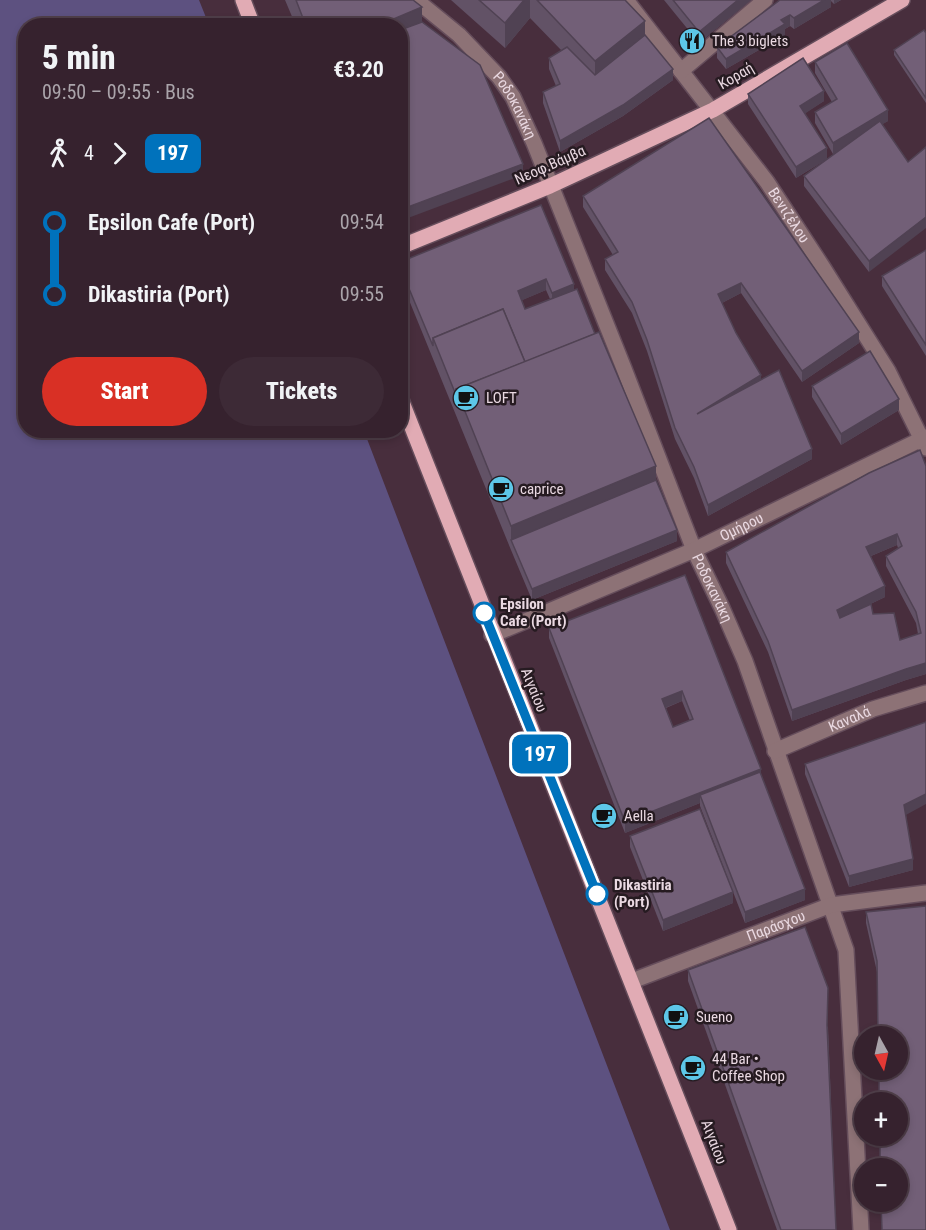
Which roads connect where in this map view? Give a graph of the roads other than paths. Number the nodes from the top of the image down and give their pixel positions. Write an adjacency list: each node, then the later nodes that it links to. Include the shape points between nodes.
1 (243, 0): 6 (main road)
2 (416, 0): 9 (street, Ροδοκανάκη, via 459,35 499,77 513,97)
3 (626, 0): 7 (street, Βενιζέλου)
4 (765, 0): 7 (street)
5 (902, 0): 8 (main road, Κοραή)
6 (250, 18)
7 (681, 71): 8 (street, Βενιζέλου)
8 (713, 110): 9 (main road, Νεοφ.Βάμβα); 12 (street, Βενιζέλου, via 767,182 822,266 888,371)
9 (550, 186): 10 (main road, Νεοφ.Βάμβα); 13 (street, Ροδοκανάκη)
10 (408, 244)
11 (408, 418): 14 (main road, Αιγαίου)
12 (924, 441): 13 (street, Ομήρου)
13 (694, 550): 14 (street, Ομήρου); 16 (street, Ροδοκανάκη, via 740,651)
14 (492, 635): 19 (main road, Αιγαίου)
15 (926, 693): 16 (street, Καναλά, via 873,709)
16 (776, 751): 18 (street, Ροδοκανάκη)
17 (926, 893): 18 (street, Παράσχου)
18 (831, 905): 19 (street, Παράσχου); 21 (street, Ροδοκανάκη, via 846,950 848,970)
19 (632, 981): 20 (main road, Αιγαίου)
20 (729, 1230)
21 (861, 1230)

